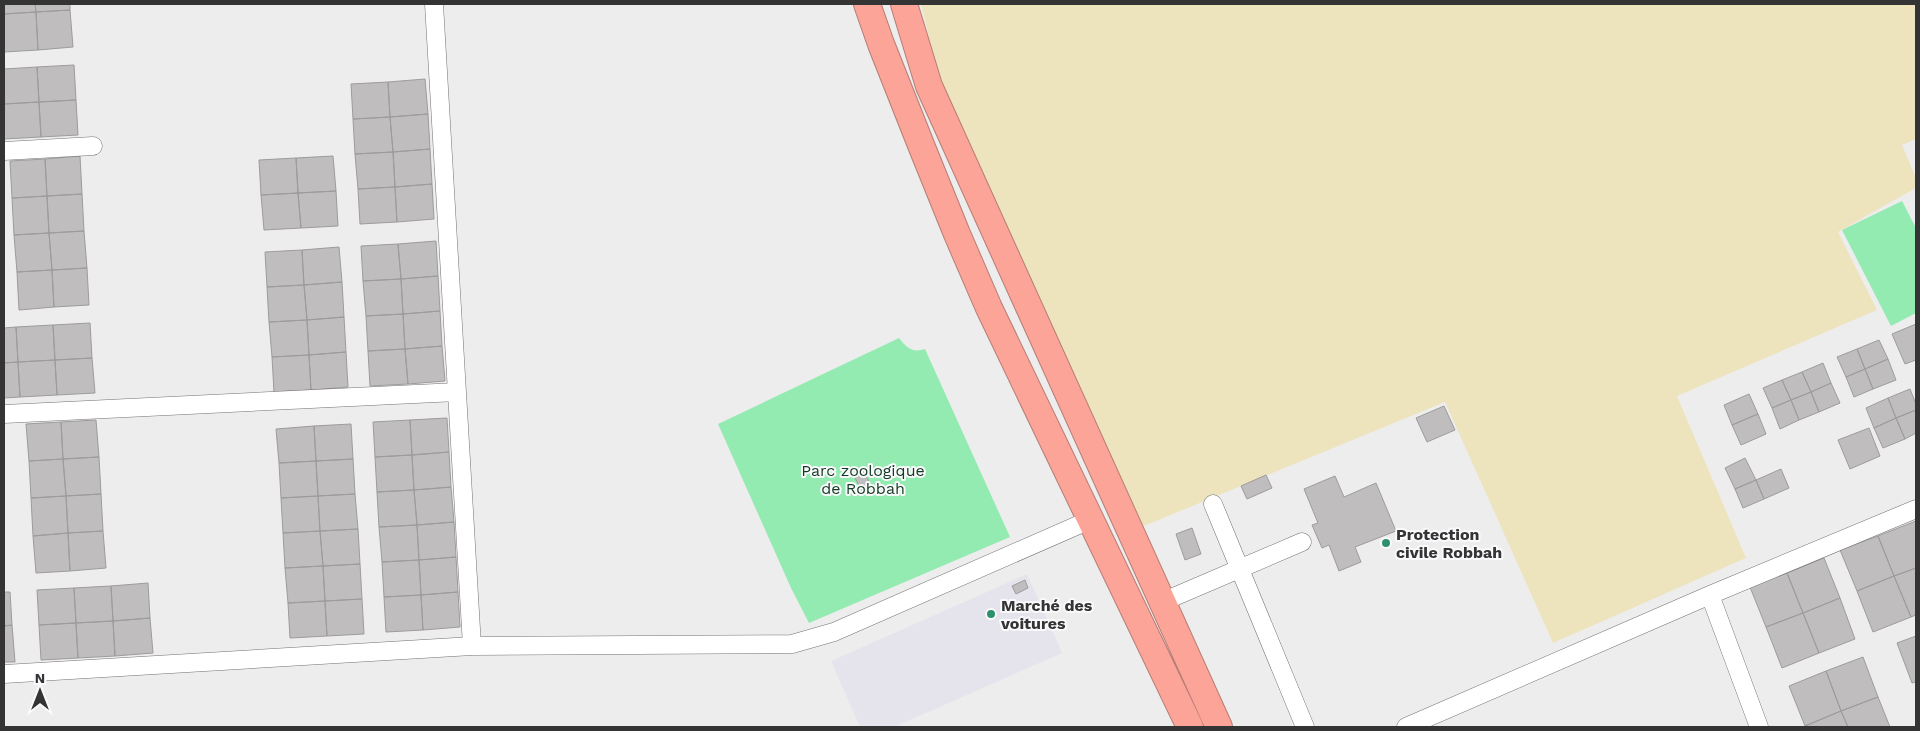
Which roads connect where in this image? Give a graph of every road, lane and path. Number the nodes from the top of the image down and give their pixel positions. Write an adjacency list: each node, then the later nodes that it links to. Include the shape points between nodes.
1 (434, 4): 6 (street)
2 (868, 4): 10 (highway, via 957,234)
3 (904, 4): 14 (highway, via 929,86)
4 (93, 146): 5 (street)
5 (4, 151)
6 (457, 392): 7 (street); 15 (street)
7 (4, 414)
8 (1213, 504): 12 (street)
9 (1916, 508): 13 (street)
10 (1092, 519): 15 (street, via 834,632 792,644); 17 (highway)
11 (1302, 542): 12 (street)
12 (1239, 569): 14 (street); 19 (street)
13 (1710, 595): 20 (street); 21 (street)
14 (1162, 602): 18 (highway)
15 (472, 646): 16 (street)
16 (4, 674)
17 (1190, 727)
18 (1219, 727)
19 (1305, 727)
20 (1406, 727)
21 (1759, 727)

